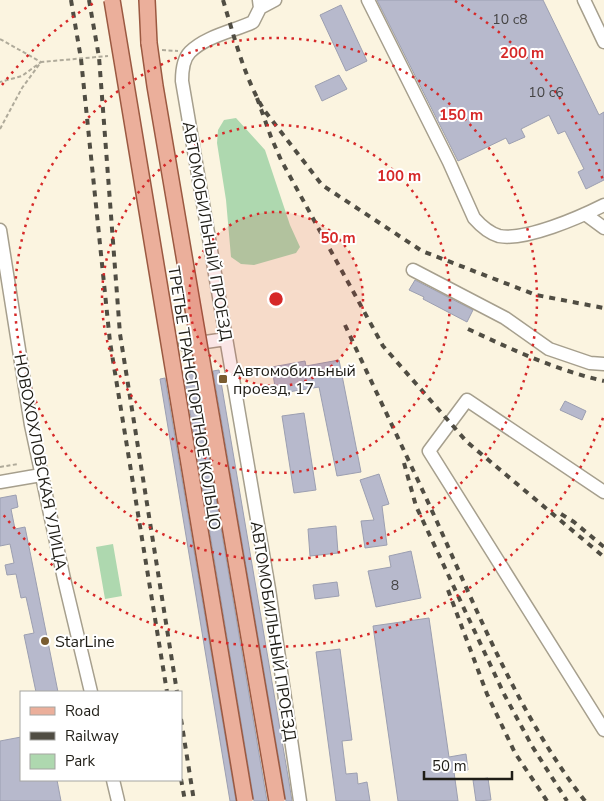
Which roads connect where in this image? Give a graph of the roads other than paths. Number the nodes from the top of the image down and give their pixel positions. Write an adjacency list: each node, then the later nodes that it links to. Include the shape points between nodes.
1 (112, 0): 23 (main road, ТРЕТЬЕ ТРАНСПОРТНОЕ КОЛЬЦО, bridge)
2 (147, 0): 24 (main road, ТРЕТЬЕ ТРАНСПОРТНОЕ КОЛЬЦО, bridge, via 155,86)
3 (275, 0): 6 (street)
4 (368, 0): 9 (street, via 480,226 501,236 516,236)
5 (584, 0): 7 (street)
6 (260, 4): 13 (street, АВТОМОБИЛЬНЫЙ ПРОЕЗД, via 253,22 210,39 190,52 183,69 182,81)
7 (604, 42)
8 (604, 205): 9 (street)
9 (585, 214): 10 (street)
10 (604, 228)
11 (0, 230): 16 (street, НОВОХОХЛОВСКАЯ УЛИЦА)
12 (412, 270): 15 (street, via 505,318 549,349 590,363)
13 (226, 339): 14 (street); 25 (street, АВТОМОБИЛЬНЫЙ ПРОЕЗД, via 269,589)
14 (184, 345)
15 (604, 364)
16 (41, 475): 17 (street); 19 (street, НОВОХОХЛОВСКАЯ УЛИЦА)
17 (0, 482)
18 (604, 492): 20 (street, via 467,400 429,451)
19 (91, 691)
20 (604, 730)
21 (113, 781): 22 (street)
22 (118, 801)
23 (245, 801)
24 (277, 801)
25 (300, 801)

